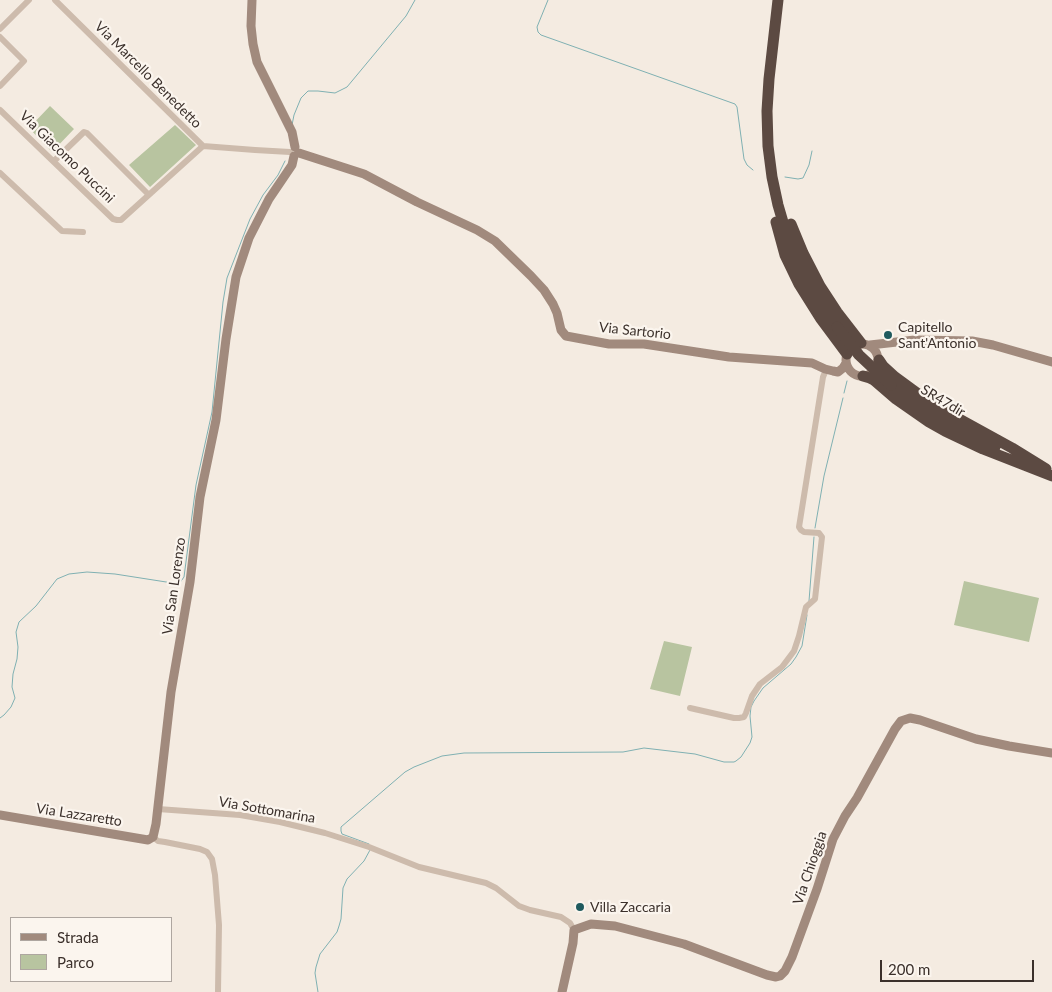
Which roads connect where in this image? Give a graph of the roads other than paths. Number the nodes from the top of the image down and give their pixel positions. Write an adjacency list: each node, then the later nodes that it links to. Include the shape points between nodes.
1 (28, 0): 5 (street)
2 (55, 0): 9 (street, Via Marcello Benedetto)
3 (252, 0): 11 (street, via 251,26 258,62 292,132)
4 (778, 0): 10 (highway, SR47dir, via 768,96)
5 (0, 29)
6 (0, 37): 7 (street, via 24,61)
7 (0, 86)
8 (1, 112): 12 (street, Via Giacomo Puccini)
9 (202, 146): 11 (street); 14 (street)
10 (768, 146): 17 (highway, via 786,214 811,270 828,300); 18 (highway, via 768,179 785,255); 23 (highway, SR47dir / SR47dir, bridge, via 775,191 800,267 837,328 860,355 892,385 936,416)
11 (295, 152): 21 (street, Via Sartorio, via 364,174 495,241 544,290 566,336 609,344 644,344 729,358 803,362); 26 (street, Via San Lorenzo, via 292,165 269,199 249,238 236,277 171,692)
12 (54, 161): 14 (street, Via Giacomo Puccini, via 112,219 121,220); 14 (street, via 84,132 87,133)
13 (0, 175): 15 (street, via 62,231)
14 (149, 195)
15 (83, 232)
16 (888, 342): 17 (street); 19 (street); 20 (street, via 972,341)
17 (865, 344): 18 (street, via 852,346); 19 (street, via 876,350)
18 (846, 358): 21 (street, via 838,372); 22 (street, via 849,370)
19 (879, 359): 22 (street, via 876,370); 23 (highway, via 895,377 925,399)
20 (1052, 362)
21 (825, 372): 22 (street, Via Sartorio, via 832,376); 24 (street, via 799,527 804,532 819,532 822,537 815,599 806,607 794,651 782,667 760,684 744,717 734,718)
22 (859, 375): 23 (highway, via 874,380 910,410 951,434)
23 (1052, 474)
24 (690, 708)
25 (1052, 753): 29 (street, Via Chioggia, via 976,739 920,720 910,718 901,721 833,839 792,957 780,976 767,976 684,944 615,926 591,924)
26 (158, 809): 28 (street, Via San Lorenzo); 29 (street, Via Sottomarina, via 240,815 325,834 419,867 486,882 519,906 561,917)
27 (0, 815): 28 (street, Via Lazzaretto, via 148,840)
28 (153, 837): 30 (street, via 158,841 200,849 212,859 219,925)
29 (574, 930): 31 (street)
30 (218, 992)
31 (562, 992)

